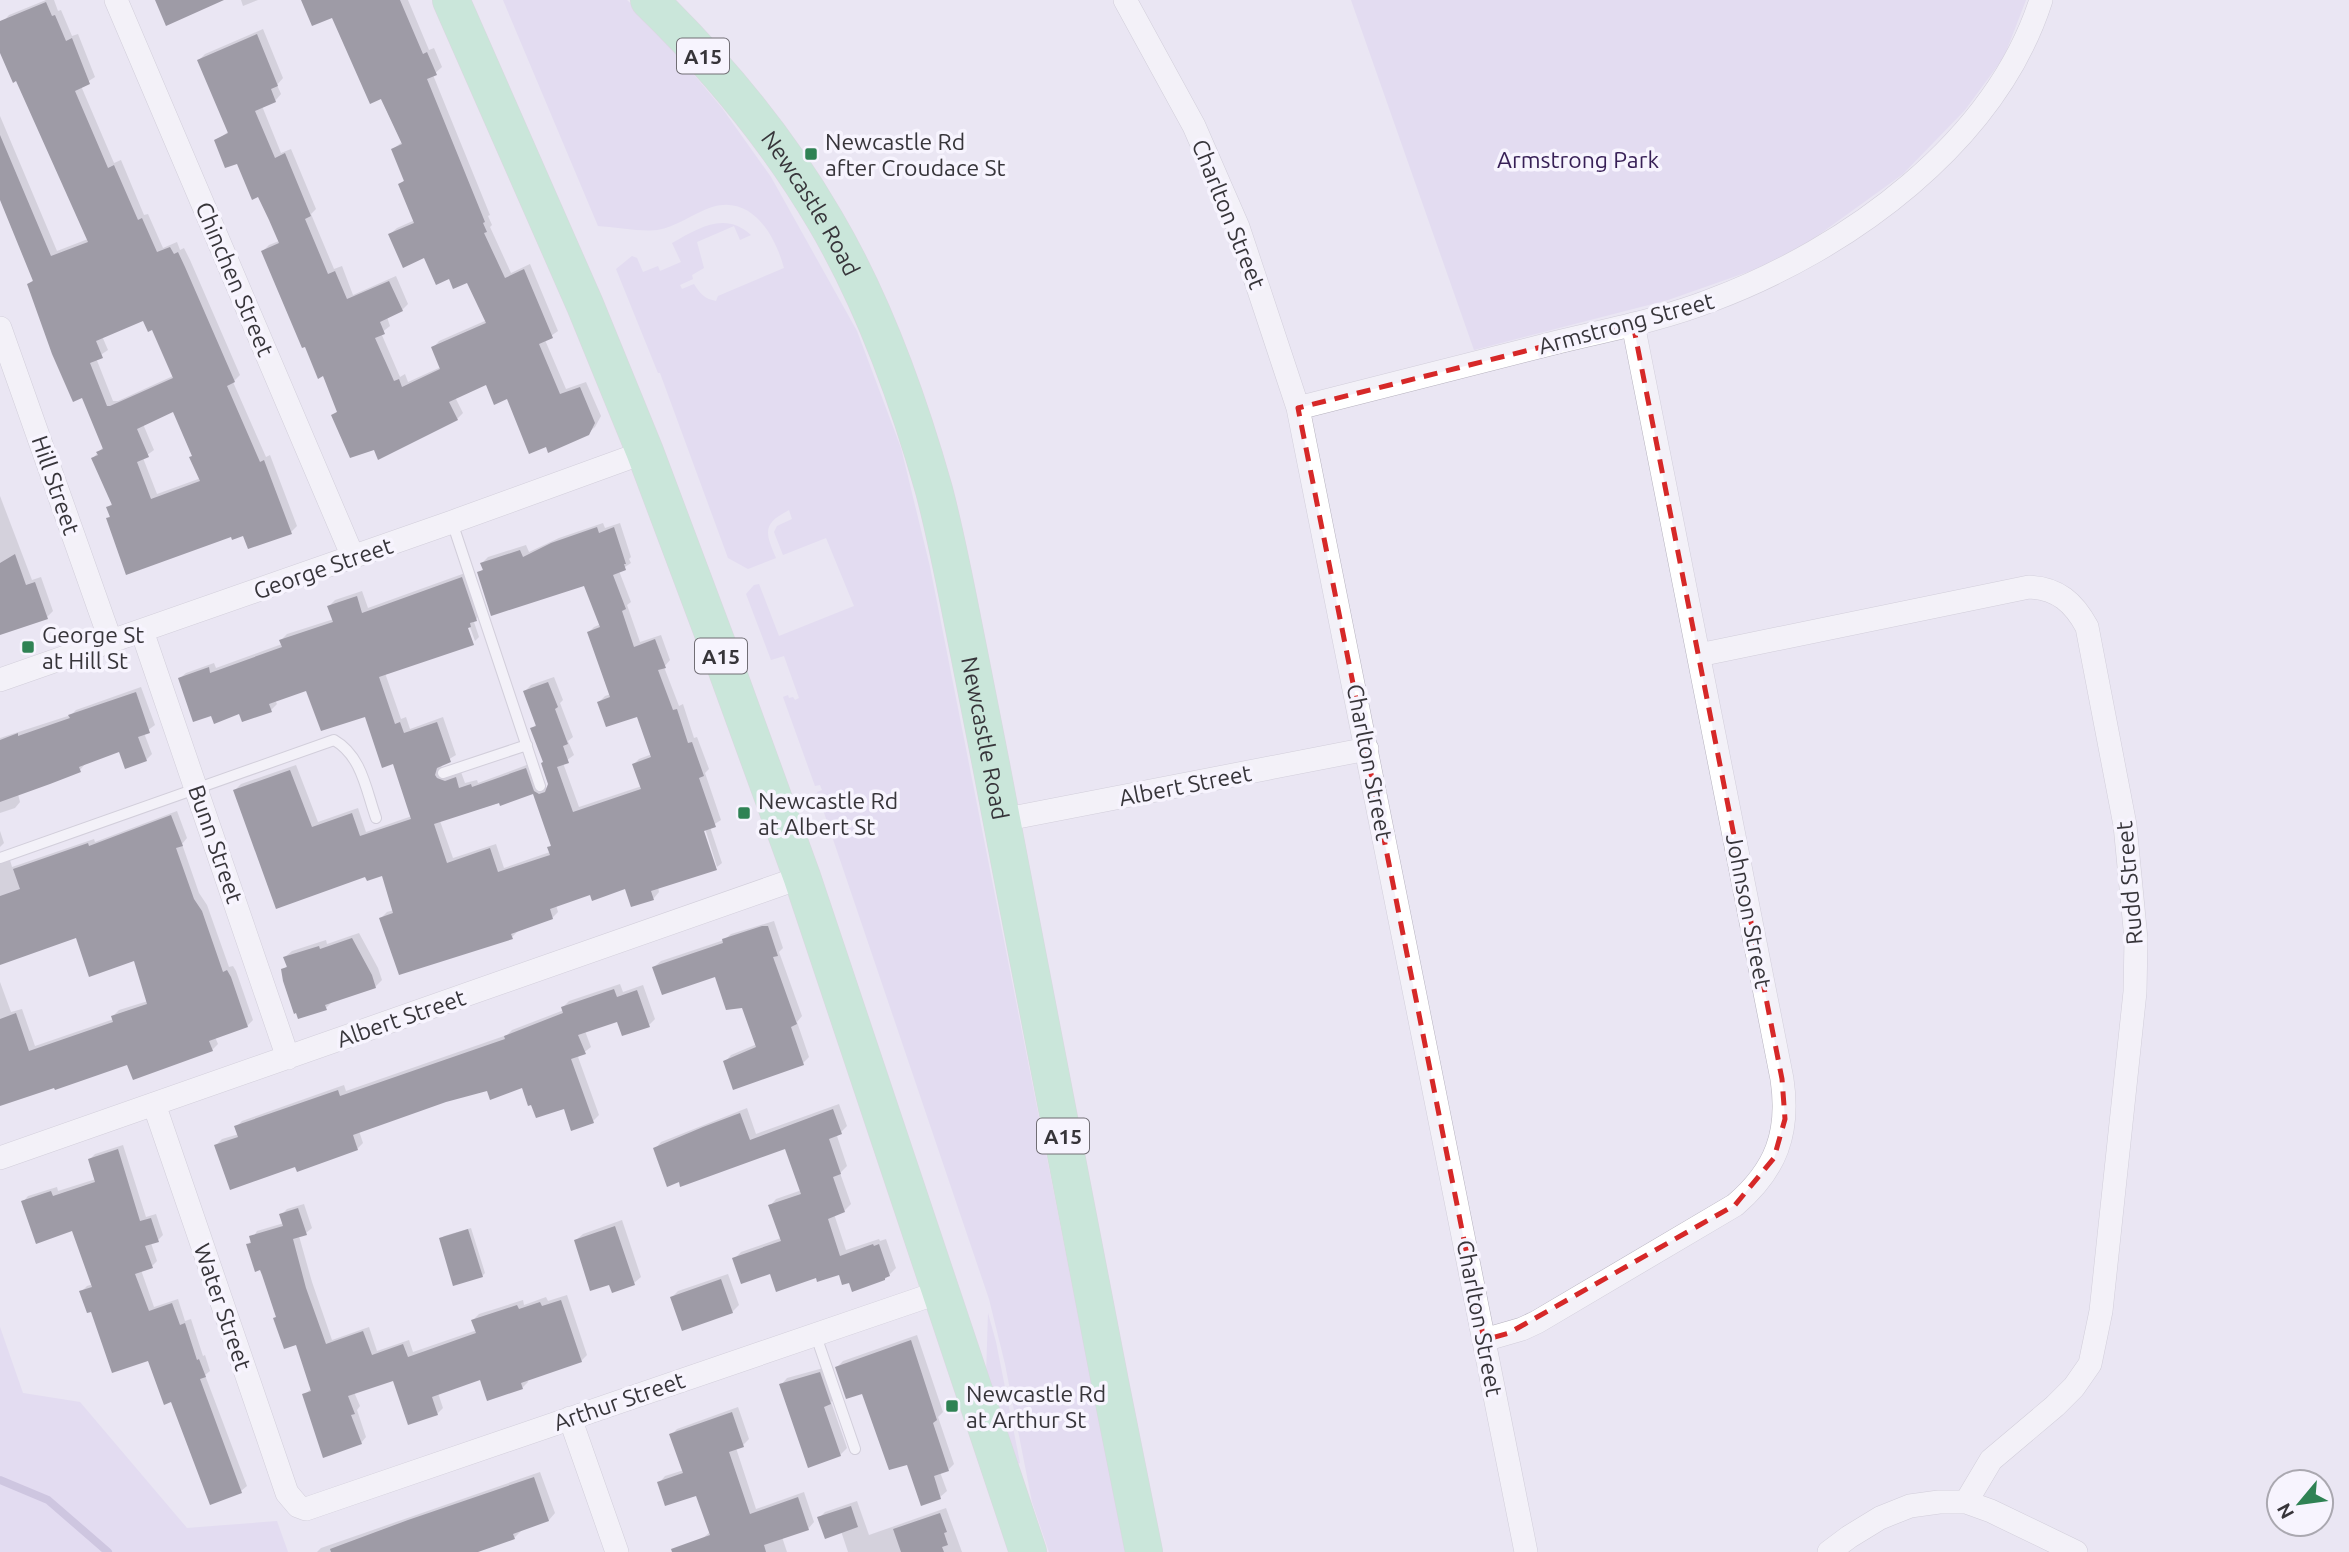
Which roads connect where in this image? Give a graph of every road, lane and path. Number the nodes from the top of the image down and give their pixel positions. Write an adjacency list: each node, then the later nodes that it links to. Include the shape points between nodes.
1 (116, 0): 13 (street, Chinchen Street)
2 (451, 0): 11 (highway, A15)
3 (649, 0): 7 (highway, Newcastle Road / A15)
4 (684, 0): 7 (highway)
5 (1125, 0): 10 (street, Charlton Street, via 1194,126 1238,227)
6 (2041, 0): 8 (street, Armstrong Street, via 2020,54 1980,113 1929,167 1867,218 1751,284)
7 (755, 115): 24 (highway, Newcastle Road / A15, via 827,223 861,290 902,391 935,494)
8 (1633, 324): 10 (street, Armstrong Street); 16 (street, Johnson Street)
9 (0, 328): 15 (street, Hill Street)
10 (1298, 408): 19 (street, Charlton Street)
11 (645, 452): 12 (street, George Street); 26 (highway, A15)
12 (452, 522): 13 (street, George Street); 18 (lane)
13 (353, 557): 14 (street, George Street)
14 (142, 631): 15 (street, George Street); 22 (street, Bunn Street)
15 (111, 642): 17 (street, George Street)
16 (1699, 655): 32 (street, Johnson Street, via 1782,1079 1785,1119 1781,1139 1763,1176 1735,1205 1537,1322); 35 (street, Rudd Street, via 2029,587 2063,596 2087,627 2125,825 2136,939 2135,992 2101,1311 2090,1364 2074,1388 1991,1460)
17 (0, 680)
18 (527, 745): 20 (lane); 21 (lane)
19 (1367, 749): 24 (street, Albert Street); 32 (street, Charlton Street)
20 (443, 773)
21 (540, 786)
22 (197, 789): 23 (lane, via 334,740 357,762); 25 (lane); 27 (street, Bunn Street)
23 (376, 818)
24 (1002, 820): 39 (highway, Newcastle Road / A15)
25 (0, 858)
26 (802, 877): 27 (street, Albert Street); 30 (highway, A15)
27 (288, 1058): 28 (street, Albert Street)
28 (154, 1104): 29 (street, Albert Street); 36 (street, Water Street, via 287,1493)
29 (0, 1158)
30 (940, 1292): 31 (street, Arthur Street); 38 (highway, A15)
31 (816, 1335): 33 (street, Arthur Street); 34 (lane)
32 (1485, 1340): 40 (street, Charlton Street)
33 (570, 1418): 36 (street, Arthur Street, via 317,1506); 37 (street)
34 (855, 1449)
35 (1966, 1502): 41 (street, via 1910,1506 1880,1518); 42 (street)
36 (298, 1506)
37 (617, 1552)
38 (1028, 1552)
39 (1144, 1552)
40 (1526, 1552)
41 (1829, 1552)
42 (2076, 1552)

